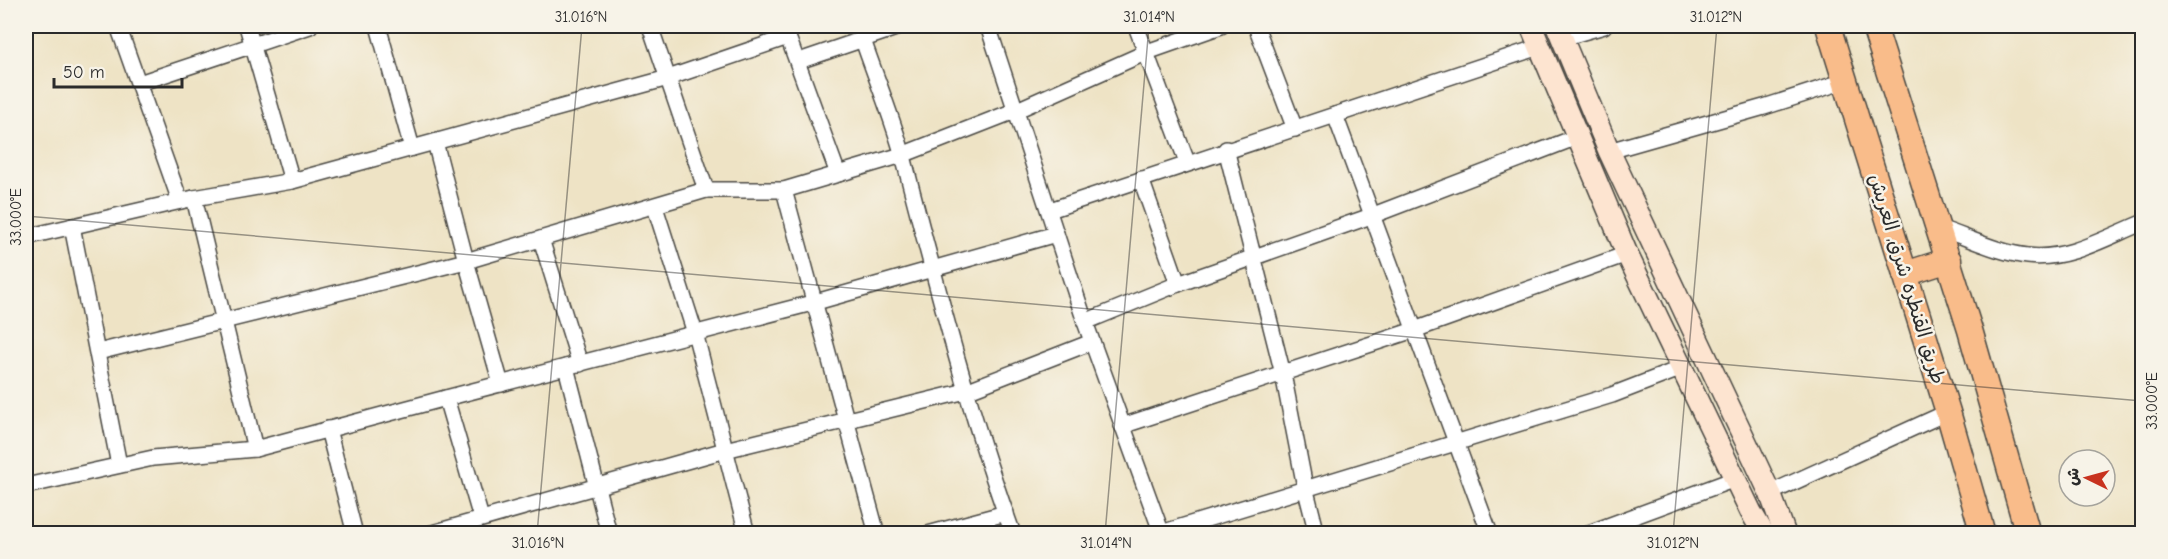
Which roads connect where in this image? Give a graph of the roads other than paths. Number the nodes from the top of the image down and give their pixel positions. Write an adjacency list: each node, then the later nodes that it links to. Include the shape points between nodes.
1 (118, 26): 24 (street)
2 (247, 26): 18 (street)
3 (310, 26): 18 (street)
4 (378, 26): 30 (street)
5 (650, 26): 22 (street)
6 (902, 26): 17 (street)
7 (988, 26): 25 (street)
8 (1136, 26): 20 (street)
9 (1221, 26): 20 (street)
10 (1256, 26): 27 (street)
11 (1531, 26): 19 (main road)
12 (1604, 26): 16 (street)
13 (1828, 26): 23 (highway, طريق القنطره شرق, العريش)
14 (1874, 26): 46 (highway)
15 (786, 31): 21 (street); 22 (street)
16 (1560, 32): 32 (main road)
17 (863, 40): 21 (street); 33 (street)
18 (252, 46): 24 (street); 37 (street)
19 (1539, 47): 26 (street); 28 (main road)
20 (1147, 52): 25 (street); 34 (street)
21 (799, 61): 35 (street)
22 (668, 78): 29 (street); 38 (street)
23 (1845, 81): 32 (street); 55 (highway, طريق القنطره شرق, العريش)
24 (139, 83): 40 (street)
25 (1017, 110): 33 (street); 42 (street)
26 (1335, 115): 27 (street); 43 (street)
27 (1295, 129): 31 (street)
28 (1577, 137): 43 (street); 50 (main road)
29 (435, 142): 30 (street); 53 (street)
30 (412, 148): 37 (street)
31 (1226, 149): 34 (street); 51 (street)
32 (1609, 151): 82 (main road)
33 (902, 155): 35 (street); 54 (street)
34 (1187, 162): 36 (street)
35 (838, 174): 39 (street)
36 (1141, 179): 42 (street); 56 (street)
37 (292, 181): 40 (street)
38 (706, 190): 39 (street); 41 (street)
39 (784, 190): 57 (street)
40 (187, 200): 45 (street); 58 (street)
41 (655, 207): 49 (street); 61 (street)
42 (1050, 210): 47 (street)
43 (1371, 216): 51 (street); 60 (street)
44 (2142, 223): 46 (street, via 2077,250 2039,257)
45 (72, 226): 48 (street); 63 (street)
46 (1939, 228): 52 (highway)
47 (1056, 234): 54 (street); 59 (street)
48 (26, 237)
49 (541, 239): 53 (street); 64 (street)
50 (1627, 254): 60 (street); 65 (main road)
51 (1254, 257): 56 (street); 66 (street)
52 (1949, 260): 55 (highway); 99 (highway)
53 (466, 261): 58 (street); 67 (street)
54 (931, 270): 57 (street); 68 (street)
55 (1905, 274): 70 (highway, طريق القنطره شرق, العريش)
56 (1178, 284): 59 (street)
57 (816, 302): 61 (street); 71 (street)
58 (224, 321): 63 (street); 75 (street)
59 (1085, 322): 62 (street)
60 (1416, 329): 66 (street); 74 (street)
61 (695, 333): 64 (street); 76 (street)
62 (1092, 342): 68 (street); 72 (street)
63 (98, 352): 77 (street)
64 (573, 365): 67 (street); 80 (street)
65 (1682, 368): 74 (street, via 1612,395); 78 (main road)
66 (1283, 374): 72 (street); 81 (street)
67 (501, 384): 69 (street)
68 (966, 391): 71 (street); 83 (street)
69 (446, 398): 73 (street); 84 (street)
70 (1948, 412): 82 (street); 98 (highway, طريق القنطره شرق, العريش)
71 (846, 419): 76 (street); 90 (street)
72 (1122, 426): 85 (street)
73 (328, 429): 75 (street); 86 (street)
74 (1458, 442): 81 (street); 94 (street)
75 (255, 448): 77 (street)
76 (725, 450): 80 (street); 89 (street)
77 (119, 465): 79 (street)
78 (1735, 479): 95 (street); 96 (main road)
79 (26, 486)
80 (597, 487): 84 (street); 88 (street)
81 (1305, 487): 85 (street); 93 (street)
82 (1770, 493): 97 (main road)
83 (1006, 513): 91 (street); 92 (street)
84 (481, 518): 87 (street)
85 (1162, 533)
86 (355, 534)
87 (429, 534)
88 (609, 534)
89 (747, 534)
90 (877, 534)
91 (928, 534)
92 (1013, 534)
93 (1317, 534)
94 (1490, 534)
95 (1586, 534)
96 (1764, 534)
97 (1785, 534)
98 (1983, 534)
99 (2028, 534)

